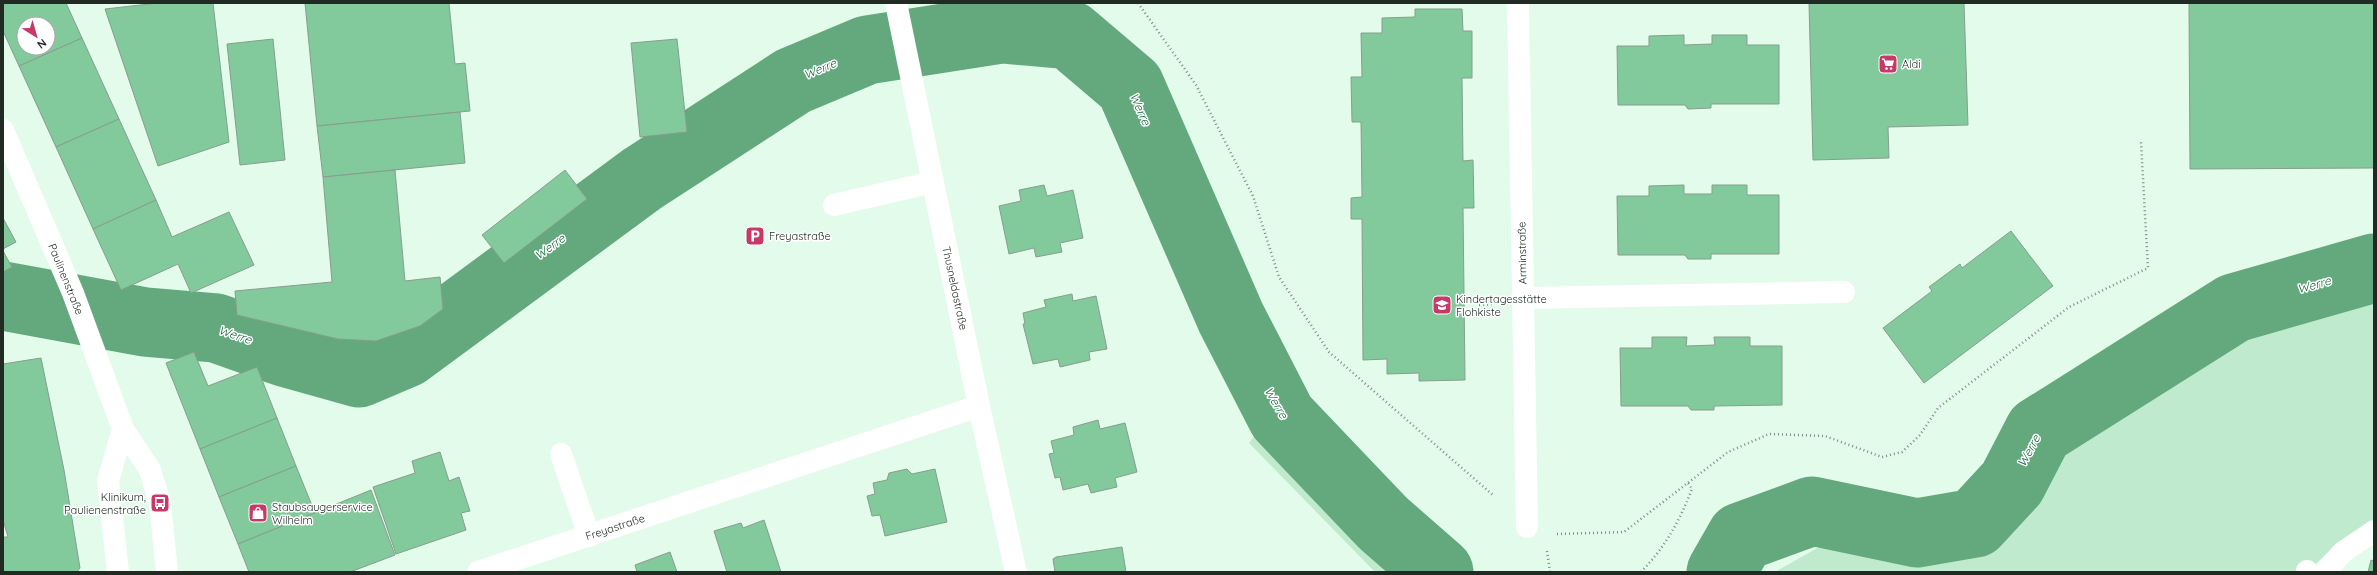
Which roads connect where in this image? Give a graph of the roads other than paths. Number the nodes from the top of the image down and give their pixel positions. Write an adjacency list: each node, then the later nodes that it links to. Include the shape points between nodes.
1 (1518, 3): 7 (street, Arminstraße)
2 (896, 7): 4 (street, Thusneldastraße)
3 (3, 130): 9 (street, Paulinenstraße, via 73,293)
4 (933, 182): 5 (street); 8 (street, Thusneldastraße)
5 (834, 205)
6 (1844, 292): 7 (street)
7 (1522, 298): 11 (street, Arminstraße)
8 (979, 406): 13 (street, Freyastraße); 17 (street, Thusneldastraße)
9 (123, 429): 14 (street, via 108,481); 15 (street, Paulinenstraße, via 150,470 160,503)
10 (561, 454): 13 (street)
11 (1527, 528)
12 (2374, 530): 18 (street)
13 (589, 536): 16 (street, Freyastraße)
14 (118, 572)
15 (167, 572)
16 (478, 572)
17 (1016, 572)
18 (2313, 572)

